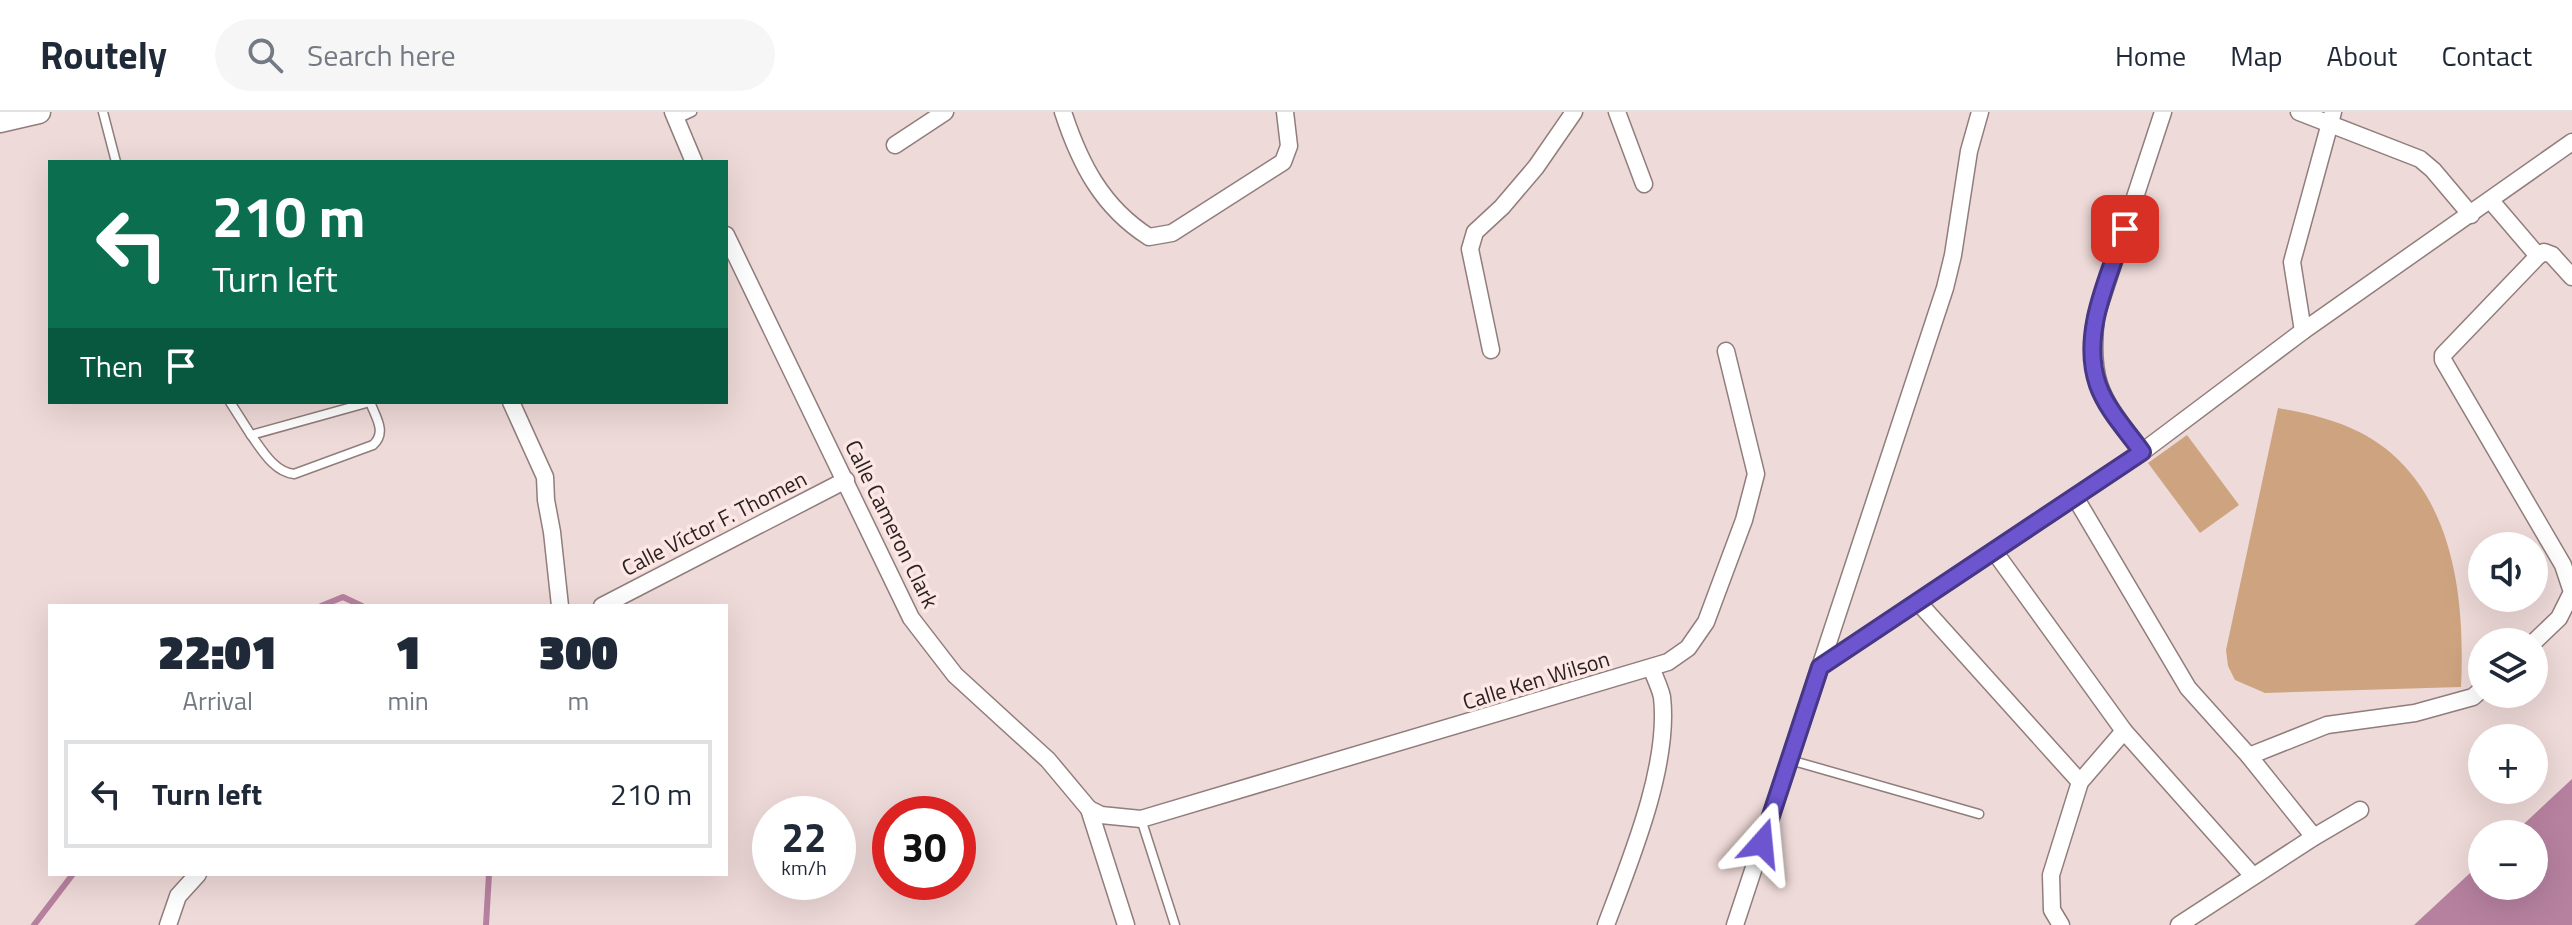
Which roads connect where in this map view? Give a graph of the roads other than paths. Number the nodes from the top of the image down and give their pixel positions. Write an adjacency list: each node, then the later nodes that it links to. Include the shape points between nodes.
1 (39, 112): 13 (main road)
2 (103, 112): 16 (lane)
3 (945, 112): 15 (street)
4 (1063, 112): 5 (street, via 1099,191 1125,221 1149,237 1172,233 1283,162 1289,146)
5 (1285, 112)
6 (1574, 112): 25 (street, via 1536,167 1475,232 1470,249)
7 (1617, 112): 18 (street)
8 (1980, 112): 41 (street, via 1945,288)
9 (2163, 112): 32 (street, via 2096,316 2092,351 2097,384)
10 (2299, 112): 12 (street)
11 (680, 115): 17 (street)
12 (2331, 118): 20 (street, via 2420,159); 24 (street, via 2292,262)
13 (0, 121)
14 (2572, 142): 19 (street)
15 (895, 145)
16 (115, 160)
17 (693, 160)
18 (1644, 184)
19 (2491, 201): 20 (street); 22 (street)
20 (2471, 215): 24 (street)
21 (728, 244): 33 (street, Calle Cameron Clark)
22 (2538, 256): 23 (street, via 2552,255); 36 (street, via 2445,351 2443,360)
23 (2572, 277)
24 (2303, 331): 32 (street)
25 (1491, 350)
26 (1726, 351): 42 (street, Calle Ken Wilson, via 1756,474 1706,622 1688,648)
27 (234, 404): 31 (lane)
28 (363, 404): 31 (lane)
29 (371, 404): 31 (lane, via 381,432 373,445 294,474 274,464)
30 (512, 404): 38 (street, via 545,477)
31 (251, 435)
32 (2142, 452): 34 (street)
33 (846, 480): 39 (street, Calle Víctor F. Thomen); 48 (street, Calle Cameron Clark, via 911,618 955,675 1048,760)
34 (2075, 497): 35 (street); 45 (street, via 2188,688)
35 (1994, 551): 37 (street); 44 (street)
36 (2568, 562): 40 (street, via 2572,592)
37 (1918, 602): 41 (street); 47 (street)
38 (560, 604)
39 (606, 604)
40 (2548, 629)
41 (1820, 667): 46 (street)
42 (1651, 668): 51 (street, Calle Ken Wilson); 58 (street, via 1662,695 1654,777)
43 (2468, 698): 45 (street, via 2415,713 2327,725)
44 (2124, 731): 47 (street); 54 (street)
45 (2249, 756): 52 (street)
46 (1789, 760): 50 (lane); 59 (street)
47 (2080, 782): 60 (street, via 2051,875 2052,910)
48 (1089, 809): 51 (street, Calle Ken Wilson); 56 (street, Calle Cameron Clark)
49 (2360, 810): 52 (street)
50 (1979, 814)
51 (1141, 819): 57 (lane)
52 (2314, 837): 54 (street)
53 (196, 876): 55 (street, via 178,896)
54 (2253, 876): 61 (street)
55 (168, 925)
56 (1126, 925)
57 (1175, 925)
58 (1606, 925)
59 (1735, 925)
60 (2061, 925)
61 (2179, 925)

